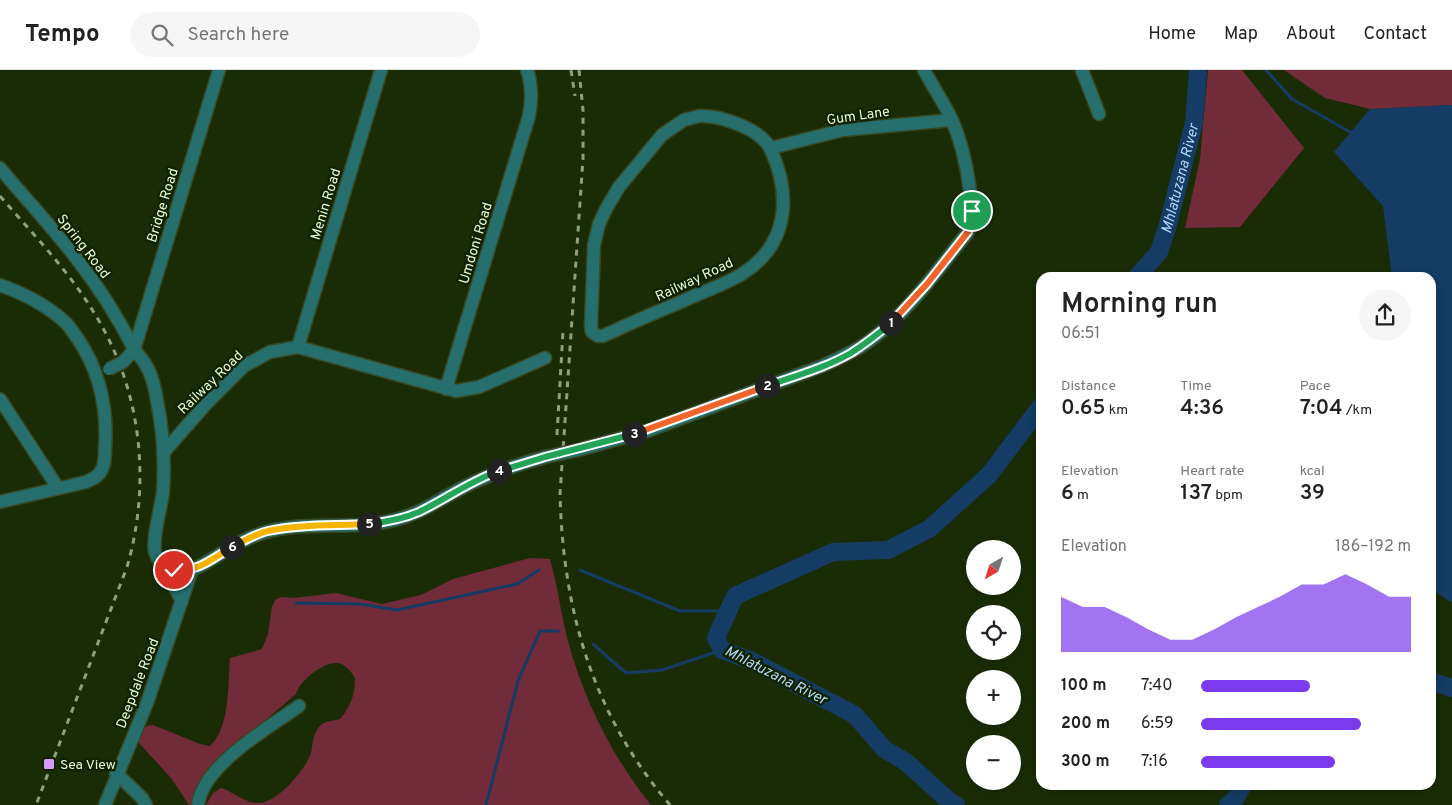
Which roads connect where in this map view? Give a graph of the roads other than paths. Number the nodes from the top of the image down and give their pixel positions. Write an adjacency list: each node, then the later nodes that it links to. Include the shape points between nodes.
1 (217, 70): 12 (street, Bridge Road)
2 (382, 70): 11 (street, Menin Road)
3 (527, 70): 15 (street, Umdoni Road, via 531,106)
4 (924, 70): 7 (street)
5 (1082, 70): 6 (street)
6 (1099, 114)
7 (952, 120): 8 (street, Gum Lane, via 843,130); 21 (street, bridge, via 962,145 968,179 972,211 968,232 896,319 857,349 822,366 647,431 491,474 397,520 267,532)
8 (771, 148): 8 (street, Railway Road, via 784,197 780,228 764,255 741,275 602,336 592,332 594,245 599,224 619,187 654,143 684,120 710,116 745,127)
9 (0, 168): 12 (street, Spring Road, via 76,258 110,305)
10 (0, 285): 14 (street, via 42,304 67,324 85,349)
11 (298, 347): 15 (street, Railway Road); 17 (street, Railway Road, via 270,352 244,366)
12 (134, 350): 14 (street, bridge, via 123,362); 17 (street, Spring Road, via 151,375)
13 (545, 358): 15 (street, Railway Road, via 479,387 456,391)
14 (96, 374): 18 (street, via 107,426 102,470 86,482)
15 (446, 389)
16 (0, 399): 18 (street)
17 (162, 453): 20 (street, Spring Road, via 163,491 154,544)
18 (58, 488): 19 (street)
19 (0, 502)
20 (160, 562): 21 (street, via 174,570); 22 (street, Spring Road)
21 (192, 570): 22 (street, Deepdale Road)
22 (182, 602): 24 (street, Deepdale Road, via 147,703)
23 (299, 706): 27 (street, via 223,762 204,788)
24 (116, 773): 25 (street, Deepdale Road); 26 (street)
25 (104, 805)
26 (146, 805)
27 (198, 805)

